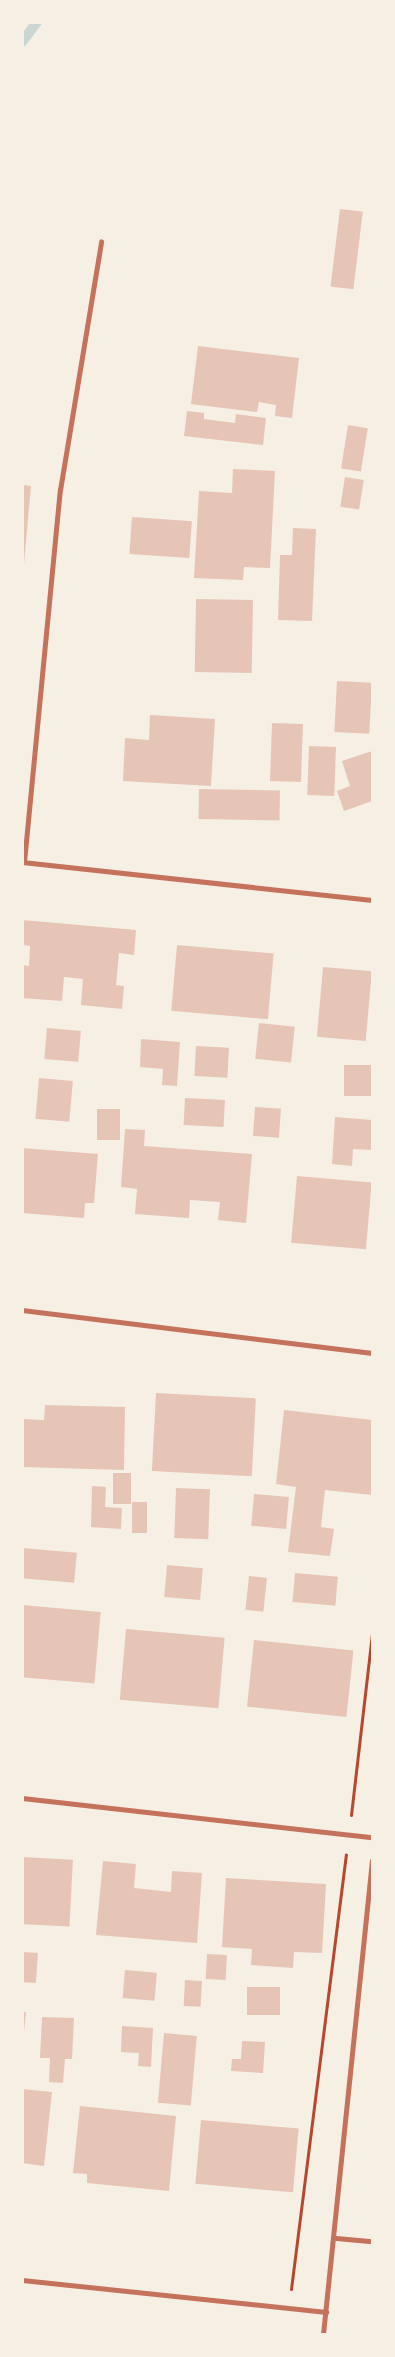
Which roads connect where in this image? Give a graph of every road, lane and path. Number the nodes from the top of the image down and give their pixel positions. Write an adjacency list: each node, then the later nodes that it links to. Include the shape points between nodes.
1 (102, 241): 2 (street, via 60,490)
2 (23, 862): 3 (street)
3 (372, 900)
4 (22, 1310): 5 (street)
5 (372, 1353)
6 (372, 1634): 8 (path)
7 (22, 1798): 8 (street)
8 (348, 1835): 9 (street); 14 (path)
9 (372, 1838)
10 (372, 1861): 11 (street)
11 (336, 2238): 12 (street); 15 (street)
12 (372, 2241)
13 (22, 2280): 14 (street)
14 (288, 2308): 15 (street)
15 (326, 2312): 16 (street)
16 (323, 2334)

